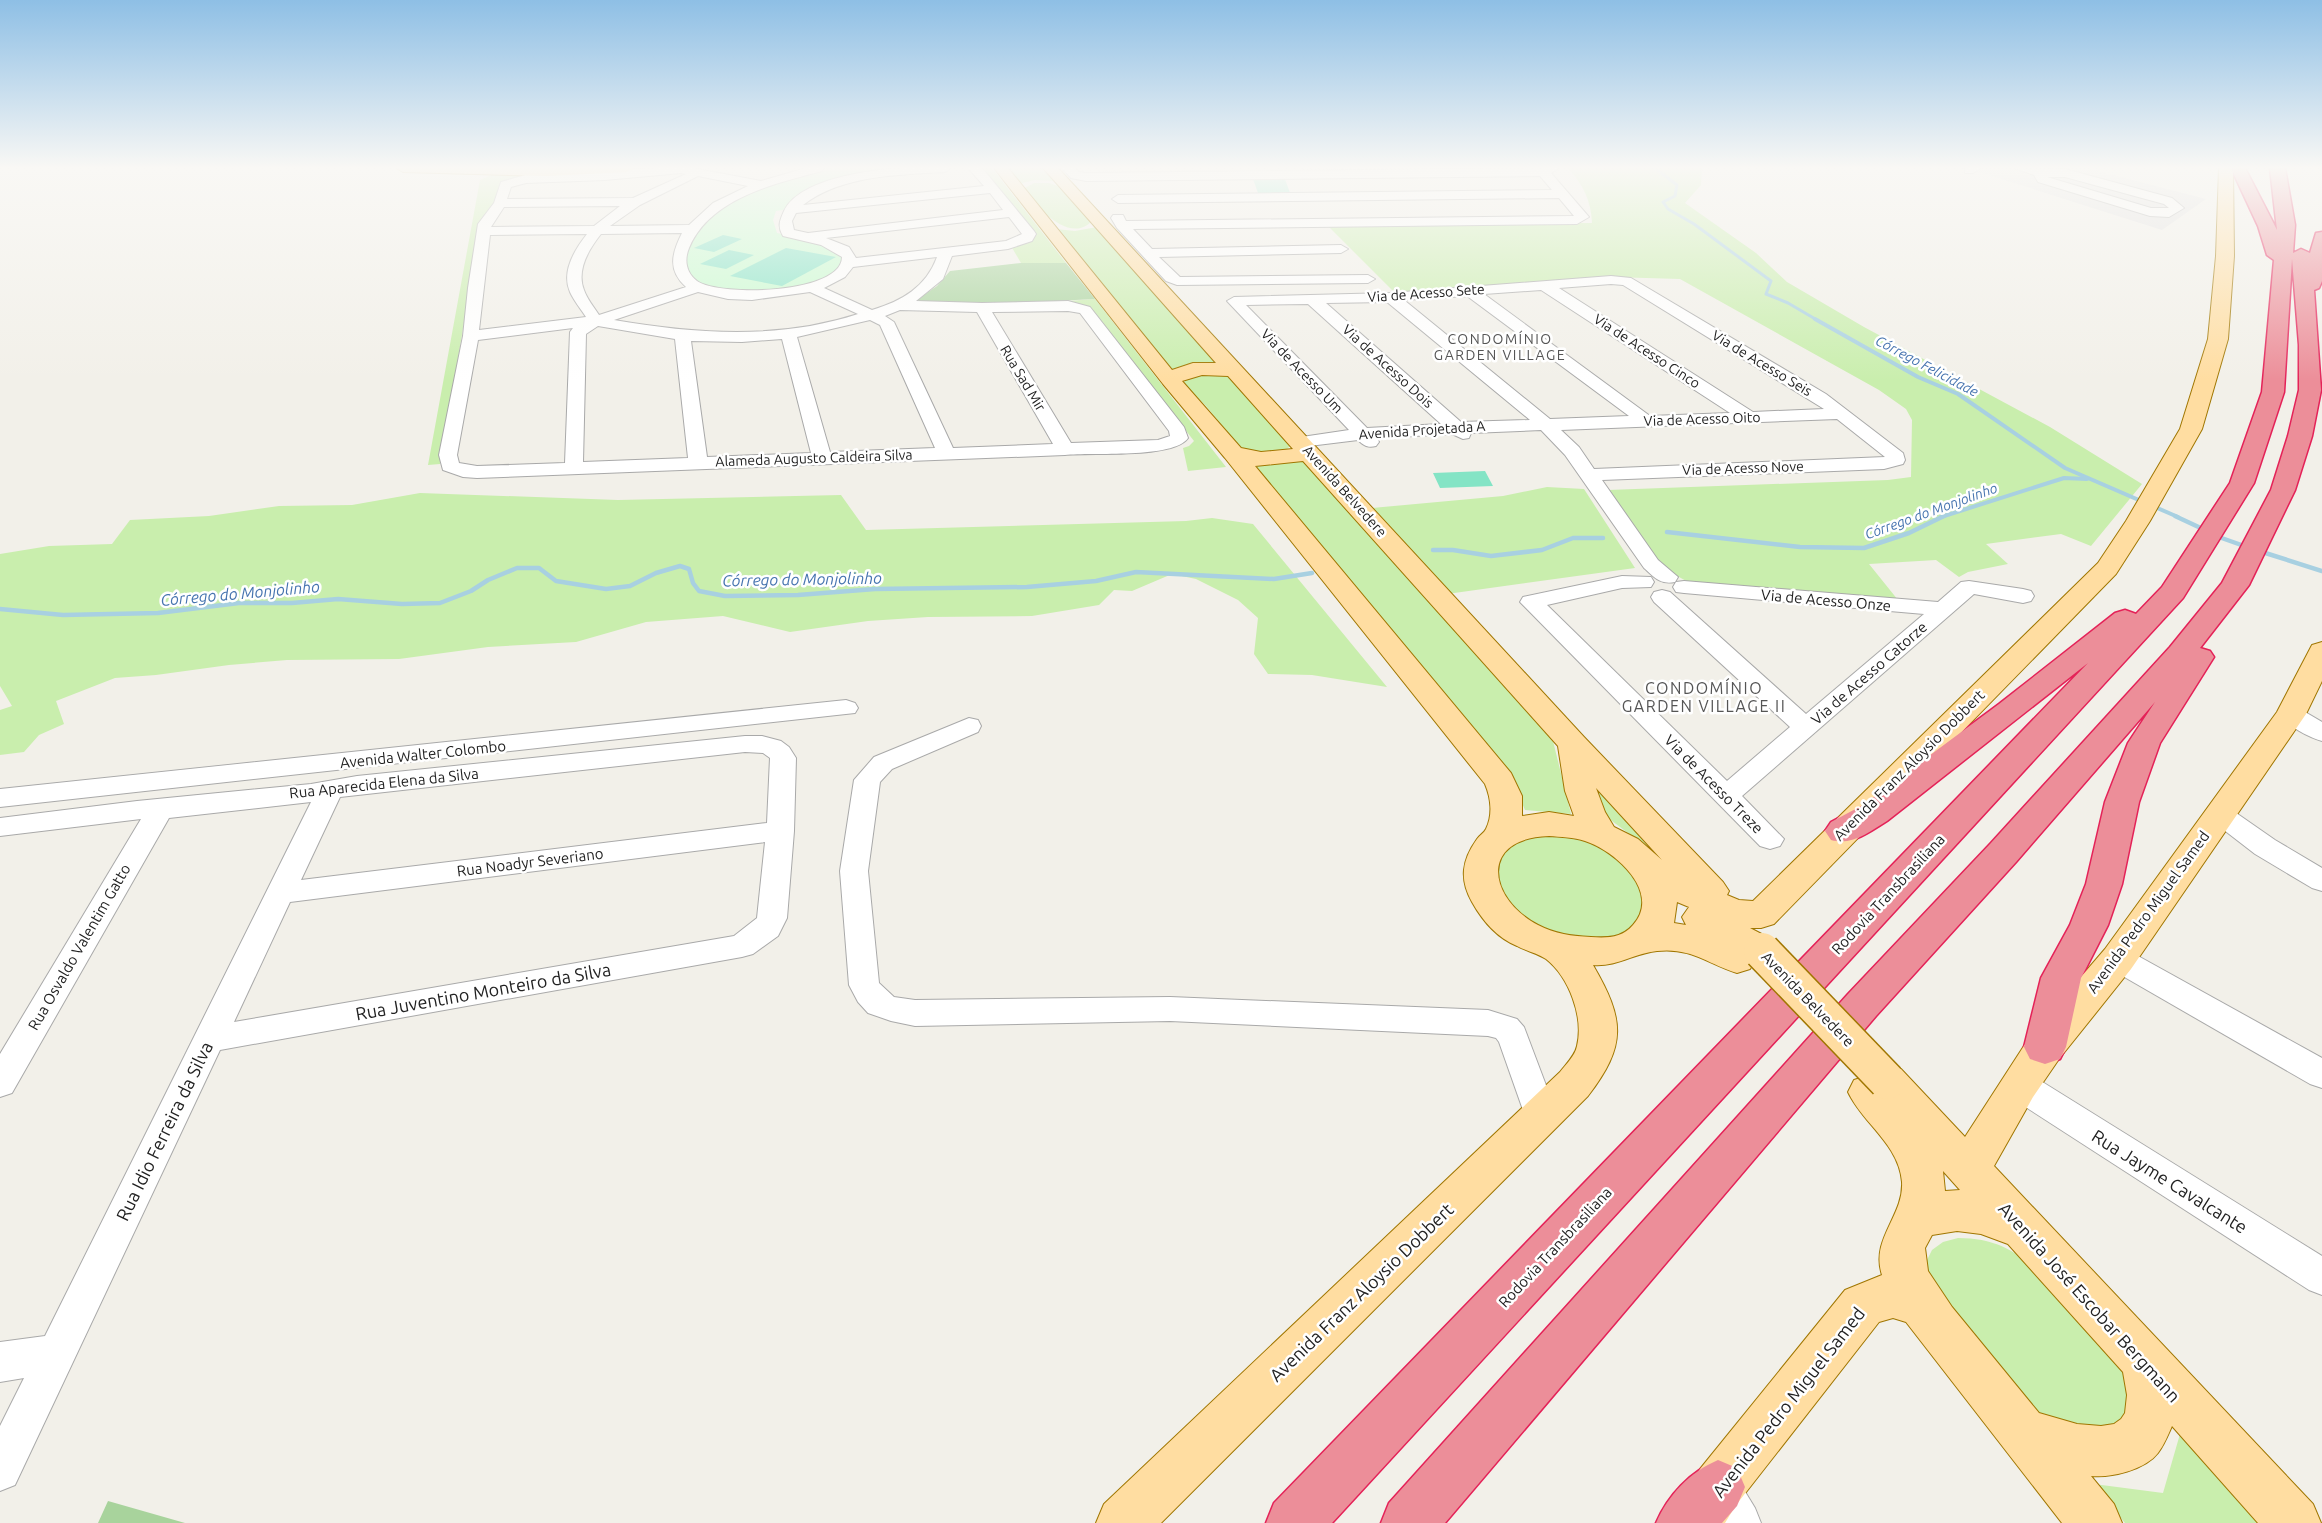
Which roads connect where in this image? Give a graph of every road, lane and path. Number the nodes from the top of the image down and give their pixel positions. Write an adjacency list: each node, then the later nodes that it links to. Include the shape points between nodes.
1 (483, 239): 34 (street)
2 (591, 239): 32 (street, via 582,250 574,275 575,288)
3 (684, 239): 23 (street, via 678,258 680,271)
4 (834, 239): 18 (street)
5 (1025, 239): 15 (street)
6 (1059, 239): 37 (main road, Avenida Belvedere)
7 (1107, 239): 36 (main road, Avenida Belvedere)
8 (1120, 239): 16 (street)
9 (1332, 239): 17 (street)
10 (2225, 239): 72 (main road, Avenida Franz Aloysio Dobbert, via 2218,339 2191,429 2146,509 2107,568)
11 (2270, 239): 19 (highway)
12 (2285, 239): 19 (highway, Rodovia Transbrasiliana)
13 (2301, 239): 24 (highway)
14 (2322, 239): 24 (highway, via 2312,284)
15 (946, 252): 18 (street); 29 (street, via 940,274)
16 (1148, 253): 17 (street); 17 (street, via 1177,281 1368,279)
17 (1348, 257)
18 (849, 263): 22 (street, via 834,277)
19 (2283, 264): 54 (highway, Rodovia Transbrasiliana, via 2273,392 2242,483)
20 (1618, 280): 21 (street, Via de Acesso Sete); 38 (street, Via de Acesso Seis, via 1632,284)
21 (1545, 285): 25 (street, Via de Acesso Sete); 39 (street, Via de Acesso Cinco)
22 (811, 287): 23 (street, via 747,296); 31 (street)
23 (697, 288): 32 (street)
24 (2302, 288): 57 (highway, via 2310,390 2300,436 2283,490 2250,558)
25 (1470, 291): 26 (street, Via de Acesso Sete); 40 (street)
26 (1391, 297): 27 (street, Via de Acesso Sete); 41 (street)
27 (1312, 299): 28 (street, Via de Acesso Sete); 42 (street, Via de Acesso Dois)
28 (1234, 301): 43 (street, Via de Acesso Um)
29 (900, 304): 30 (street); 31 (street)
30 (982, 308): 45 (street, Rua Sad Mir); 45 (street, Alameda Augusto Caldeira Silva, via 1079,308 1090,316 1179,431 1179,438 1158,445)
31 (874, 315): 33 (street); 46 (street, via 886,322)
32 (595, 321): 34 (street); 35 (street); 51 (street, via 578,332)
33 (788, 333): 35 (street, via 720,338); 48 (street)
34 (471, 336): 51 (street, Alameda Augusto Caldeira Silva, via 448,455 450,466 477,472)
35 (683, 336): 50 (street)
36 (1236, 372): 37 (main road, via 1204,368 1183,372); 44 (main road, Avenida Belvedere)
37 (1170, 380): 47 (main road, Avenida Belvedere)
38 (1840, 414): 39 (street, Via de Acesso Oito); 49 (street, Via de Acesso Seis, via 1893,453)
39 (1750, 418): 40 (street, Via de Acesso Oito)
40 (1646, 421): 41 (street, Via de Acesso Oito)
41 (1553, 426): 42 (street, Avenida Projetada A); 52 (street)
42 (1460, 431): 43 (street, Avenida Projetada A)
43 (1366, 438): 44 (street, Avenida Projetada A)
44 (1318, 446): 47 (main road, via 1267,460); 65 (main road, Avenida Belvedere)
45 (1065, 449): 46 (street, Alameda Augusto Caldeira Silva)
46 (946, 453): 48 (street, Alameda Augusto Caldeira Silva)
47 (1233, 453): 75 (main road, Avenida Belvedere, via 1500,781 1508,798)
48 (822, 458): 50 (street, Alameda Augusto Caldeira Silva)
49 (1896, 460): 52 (street, Via de Acesso Nove)
50 (698, 463): 51 (street, Alameda Augusto Caldeira Silva)
51 (574, 468)
52 (1590, 475): 53 (street)
53 (1660, 587): 56 (street, Via de Acesso Onze); 58 (street, Via de Acesso Onze); 63 (street)
54 (2173, 592): 72 (highway, via 2141,606 1875,813); 104 (highway, Rodovia Transbrasiliana)
55 (2023, 596): 58 (street, Via de Acesso Catorze, via 1970,586)
56 (1531, 602): 67 (street, Via de Acesso Treze)
57 (2221, 602): 86 (highway, via 2220,626 2144,743 2121,802 2104,884 2089,925 2061,978); 105 (highway, via 2173,662 1862,1005)
58 (1941, 609): 63 (street, Via de Acesso Catorze)
59 (2322, 651): 61 (main road, Avenida Pedro Miguel Samed)
60 (846, 708): 68 (street, Avenida Walter Colombo)
61 (2291, 714): 64 (street); 70 (main road, Avenida Pedro Miguel Samed)
62 (969, 726): 91 (street, via 883,763 867,780 854,871 864,985 883,1008 915,1014 1170,1009 1488,1023 1506,1028 1513,1036)
63 (1806, 728): 67 (street, Via de Acesso Catorze)
64 (2322, 733)
65 (1573, 744): 74 (main road, via 1584,804); 80 (main road, Avenida Belvedere)
66 (329, 792): 69 (street, Rua Aparecida Elena da Silva, via 292,793); 71 (street, Rua Aparecida Elena da Silva, via 369,784 745,744 769,745 780,751 783,758); 79 (street, Rua Idio Ferreira da Silva)
67 (1727, 795): 76 (street, Via de Acesso Treze)
68 (0, 798)
69 (159, 811): 73 (street, Rua Aparecida Elena da Silva, via 45,820); 88 (street, Rua Osvaldo Valentim Gatto)
70 (2220, 814): 78 (street); 84 (main road, Avenida Pedro Miguel Samed)
71 (780, 831): 79 (street, Rua Noadyr Severiano); 85 (street, Rua Juventino Monteiro da Silva, via 772,918 768,928 742,946)
72 (1843, 831): 80 (main road, Avenida Franz Aloysio Dobbert, via 1761,915)
73 (3, 832)
74 (1602, 835): 75 (main road, via 1571,826 1539,824); 77 (main road, via 1628,849)
75 (1500, 837): 82 (main road, via 1480,865 1488,902 1525,935)
76 (1770, 839)
77 (1654, 879): 80 (main road, Avenida Franz Aloysio Dobbert); 81 (main road, via 1662,900 1658,921); 83 (main road, Avenida Belvedere)
78 (2322, 881)
79 (279, 893): 85 (street, Rua Idio Ferreira da Silva)
80 (1734, 913)
81 (1644, 938): 82 (main road, via 1606,952); 83 (main road, Avenida Belvedere, via 1685,936)
82 (1559, 948): 91 (main road, Avenida Franz Aloysio Dobbert, via 1577,970 1599,1021 1594,1057 1574,1084)
83 (1754, 958): 90 (main road, Avenida Belvedere)
84 (2118, 959): 86 (main road, Avenida Pedro Miguel Samed); 87 (street)
85 (209, 1039): 97 (street, Rua Idio Ferreira da Silva)
86 (2045, 1047): 89 (main road, Avenida Pedro Miguel Samed)
87 (2322, 1074)
88 (0, 1083)
89 (2019, 1085): 92 (main road, Avenida Pedro Miguel Samed); 95 (street, Rua Jayme Cavalcante)
90 (1877, 1086): 92 (main road, Avenida José Escobar Bergmann); 93 (main road, via 1921,1164 1922,1199)
91 (1540, 1117): 103 (main road, Avenida Franz Aloysio Dobbert)
92 (1969, 1169): 94 (main road, Avenida José Escobar Bergmann)
93 (1917, 1218): 94 (main road, via 1939,1210 1966,1210 1996,1217); 96 (main road, via 1907,1232 1904,1272)
94 (2027, 1231): 99 (main road, Avenida José Escobar Bergmann)
95 (2322, 1277)
96 (1925, 1307): 100 (main road); 102 (main road, Avenida Pedro Miguel Samed, via 1897,1294 1881,1296 1862,1306)
97 (55, 1354): 98 (street); 101 (street, Rua Idio Ferreira da Silva)
98 (0, 1362)
99 (2145, 1362): 100 (main road, via 2153,1406 2148,1424 2129,1444 2099,1453 2074,1451); 107 (main road, Avenida José Escobar Bergmann)
100 (2021, 1431): 106 (main road)
101 (0, 1470)
102 (1709, 1514)
103 (1123, 1523)
104 (1294, 1523)
105 (1409, 1523)
106 (2095, 1523)
107 (2294, 1523)

